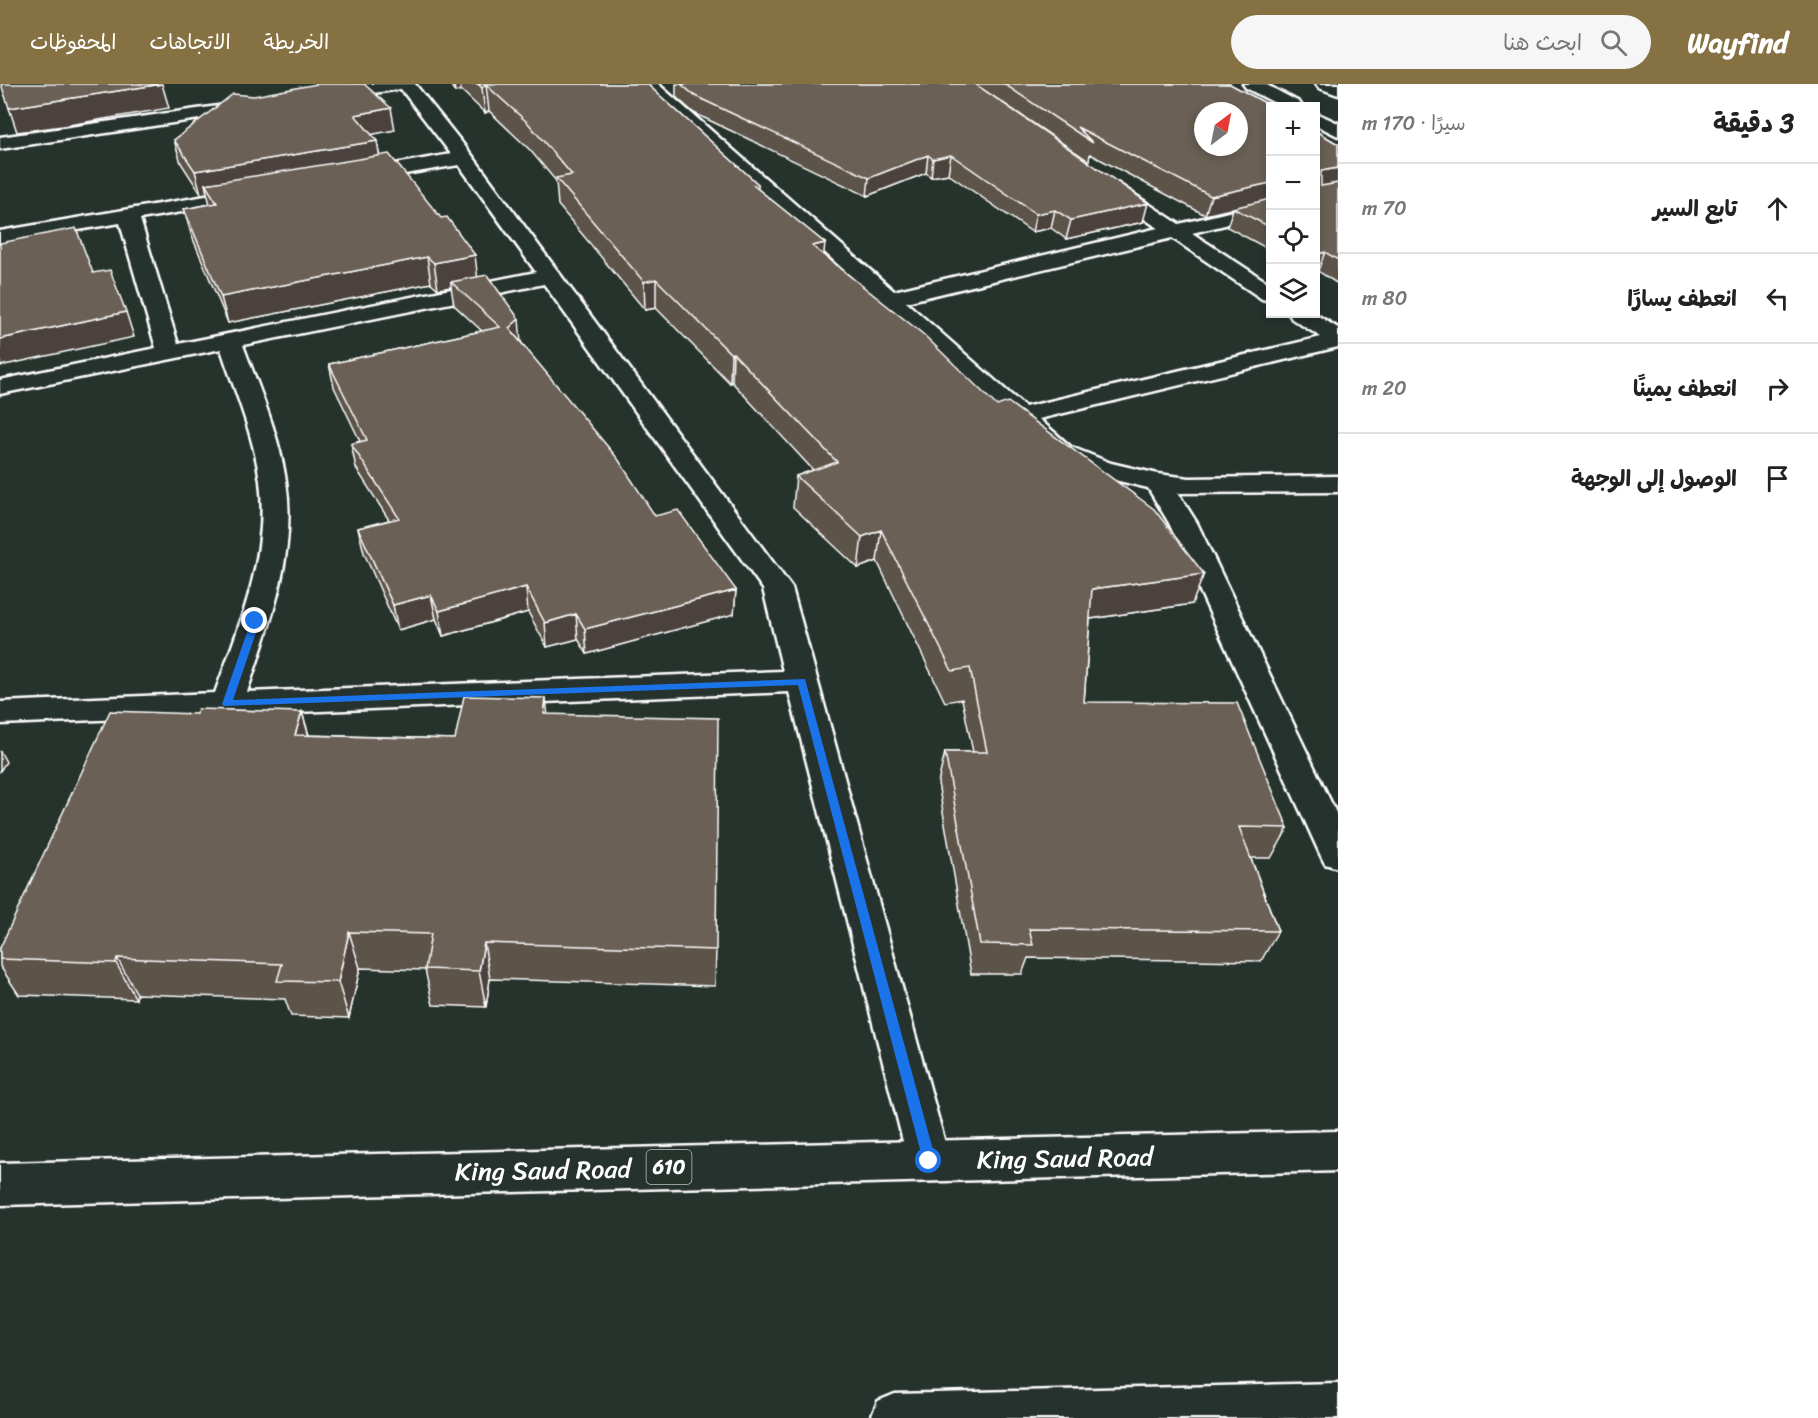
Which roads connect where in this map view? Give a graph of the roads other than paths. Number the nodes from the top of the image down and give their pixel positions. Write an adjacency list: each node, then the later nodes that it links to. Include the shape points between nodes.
1 (398, 84): 7 (street)
2 (406, 84): 13 (street)
3 (648, 84): 23 (street)
4 (1252, 84): 8 (street)
5 (1325, 84): 6 (street)
6 (1338, 90)
7 (303, 98)
8 (1286, 102)
9 (267, 104): 12 (street)
10 (1320, 120): 11 (street)
11 (1338, 130)
12 (0, 143)
13 (464, 158): 15 (street); 21 (street)
14 (1096, 178): 19 (street)
15 (336, 180)
16 (267, 192): 18 (street)
17 (1266, 209): 19 (street)
18 (128, 215): 20 (street); 27 (street)
19 (1174, 231): 22 (street); 23 (street)
20 (0, 237)
21 (550, 276): 26 (street); 32 (street, via 777,588)
22 (1266, 291)
23 (889, 299): 29 (street)
24 (1306, 318): 25 (street)
25 (1338, 339): 29 (street)
26 (230, 341): 27 (street); 33 (street, via 273,479 275,525 274,545 255,621)
27 (169, 353): 28 (street)
28 (0, 387)
29 (1020, 416): 30 (street, via 1062,453 1103,470)
30 (1158, 482): 31 (street, via 1189,486); 35 (street, via 1183,523)
31 (1338, 484)
32 (802, 681): 33 (street); 37 (street)
33 (227, 704): 34 (street)
34 (0, 713)
35 (1338, 854)
36 (1338, 1151): 37 (street, King Saud Road / 610)
37 (929, 1161): 38 (street, King Saud Road / 610)
38 (0, 1184)
39 (1338, 1407): 40 (street)
40 (1023, 1416): 41 (street)
41 (895, 1418)

